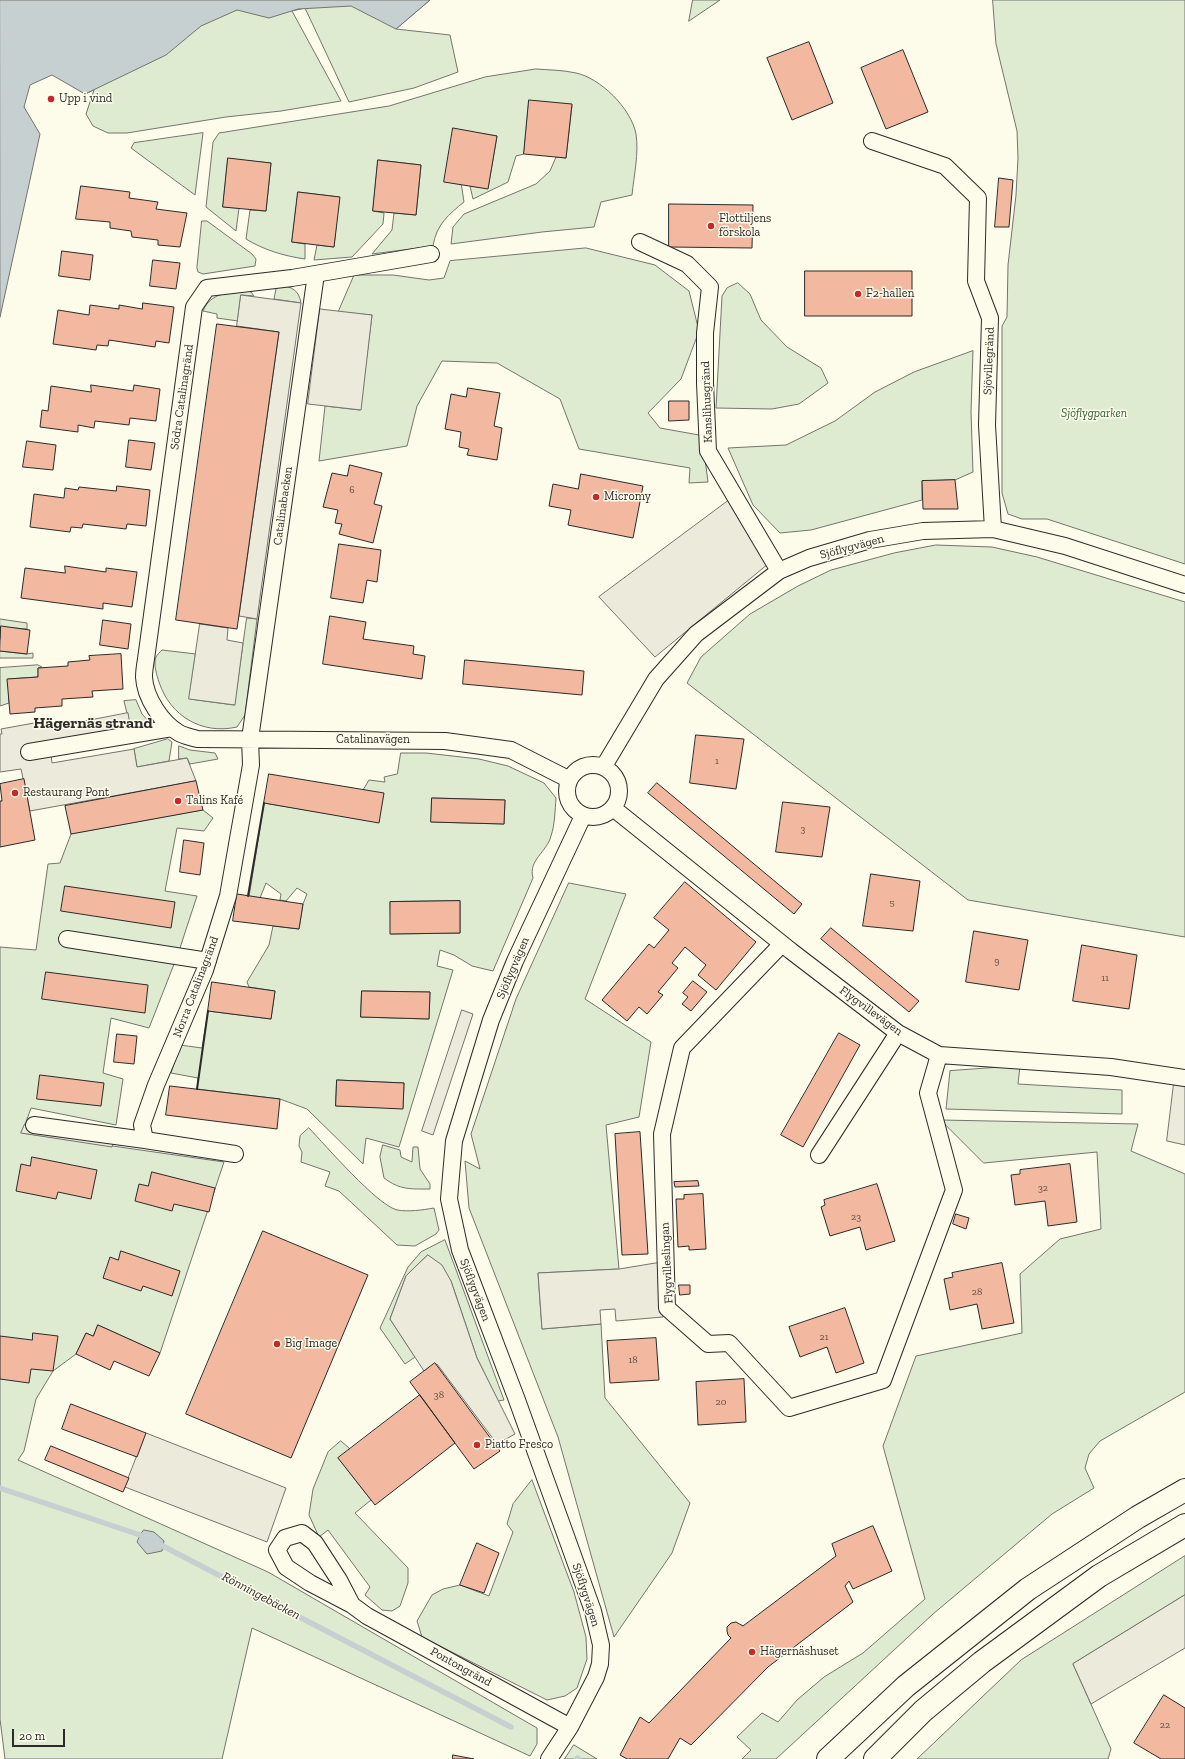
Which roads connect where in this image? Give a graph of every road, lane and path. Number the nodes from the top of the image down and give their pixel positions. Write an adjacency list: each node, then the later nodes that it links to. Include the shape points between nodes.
1 (872, 141): 5 (street, Sjövillegränd, via 946,166 978,198 976,281 990,318 987,425)
2 (640, 242): 6 (street, Kanslihusgränd, via 687,264 710,287 705,333 708,451)
3 (431, 254): 4 (street, Södra Catalinagränd)
4 (316, 274): 8 (street, Södra Catalinagränd, via 207,288 194,307 144,678 147,693); 9 (street, Catalinabacken)
5 (993, 529): 6 (street, Sjöflygvägen, via 923,531 870,540 809,558); 7 (street, Sjöflygvägen, via 1065,546)
6 (779, 571): 11 (street, Sjöflygvägen, via 696,634 656,679)
7 (1185, 585)
8 (172, 728): 9 (street, Catalinavägen, via 197,739); 10 (street)
9 (250, 739): 12 (street, Catalinavägen, via 445,741 511,750); 17 (street, Norra Catalinagränd, via 251,765 228,896)
10 (29, 752)
11 (604, 766): 12 (street, via 588,764); 13 (street, via 618,784 618,800)
12 (568, 779): 14 (street, via 566,788 570,805)
13 (613, 808): 14 (street, via 600,816); 16 (street, Flygvillevägen)
14 (583, 816): 28 (street, Sjöflygvägen, via 515,961 491,1020 454,1140 448,1199 460,1250 593,1611 600,1645 600,1664)
15 (66, 939): 17 (street)
16 (782, 944): 18 (street, Flygvillevägen); 19 (street, Flygvilleslingan, via 682,1048 662,1134 668,1308 708,1344 730,1343 789,1408 884,1380 954,1190 928,1093)
17 (208, 961): 22 (street, Norra Catalinagränd, via 156,1085 142,1125)
18 (898, 1032): 19 (street, Flygvillevägen); 24 (street)
19 (939, 1055): 20 (street, Flygvillevägen, via 1111,1067)
20 (1185, 1078)
21 (34, 1125): 22 (street)
22 (145, 1140): 23 (street)
23 (235, 1154)
24 (819, 1155)
25 (1185, 1490): 30 (highway, via 1138,1517 1028,1589 906,1686)
26 (1185, 1525): 31 (highway, via 1099,1576 982,1662 923,1711)
27 (352, 1605): 27 (street, Pontongränd, via 315,1543 302,1533 285,1538 277,1550 286,1567); 28 (street, Pontongränd, via 366,1616)
28 (570, 1727): 29 (street, Sjöflygvägen)
29 (549, 1759)
30 (828, 1759)
31 (875, 1759)

